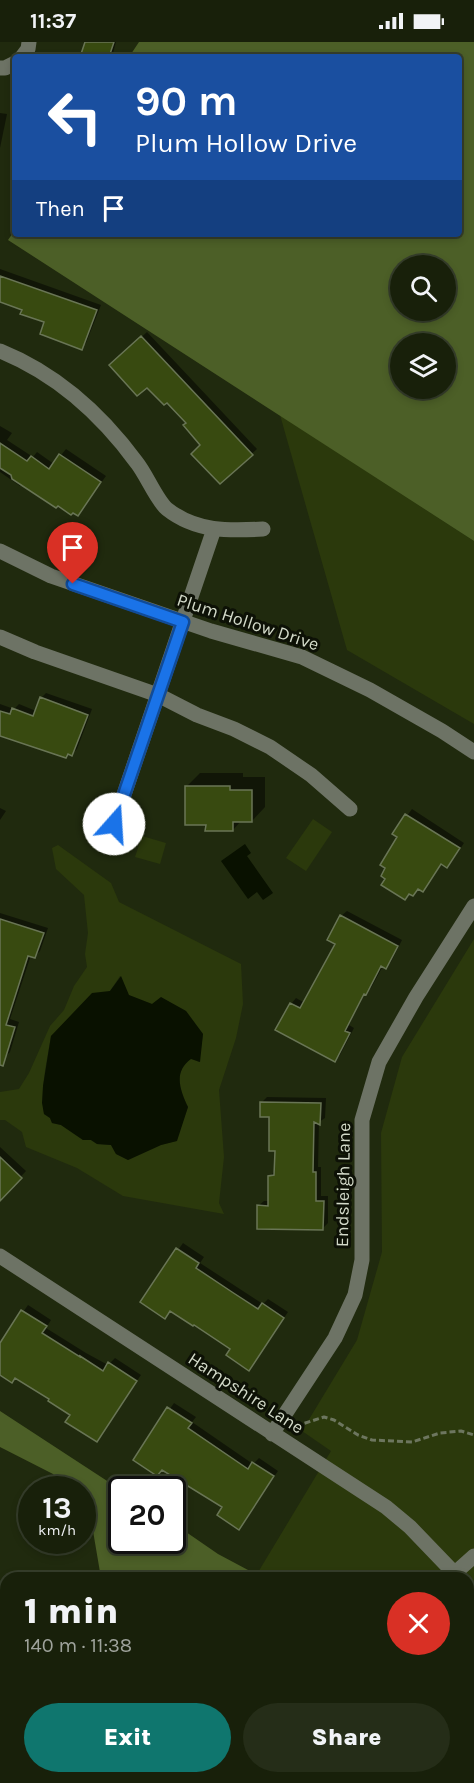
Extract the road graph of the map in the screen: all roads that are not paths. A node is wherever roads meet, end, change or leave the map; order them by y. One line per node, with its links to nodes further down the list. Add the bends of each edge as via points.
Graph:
1 (0, 351): 2 (street, via 49,376 86,404 143,470 165,508 188,522)
2 (214, 529): 3 (street); 5 (street)
3 (263, 529)
4 (0, 551): 5 (street, Plum Hollow Drive, via 51,576)
5 (183, 622): 7 (street); 8 (street, Plum Hollow Drive, via 302,657 370,690)
6 (0, 637): 7 (street)
7 (158, 695): 9 (street, via 270,747); 10 (street)
8 (474, 752)
9 (350, 809)
10 (114, 824)
11 (474, 906): 13 (street, Endsleigh Lane, via 379,1062 362,1120 362,1260 355,1295 335,1338)
12 (0, 1256): 13 (street, Hampshire Lane)
13 (272, 1434): 15 (street, Hampshire Lane, via 386,1507)
14 (474, 1556): 16 (street)
15 (453, 1572)
16 (460, 1572)

